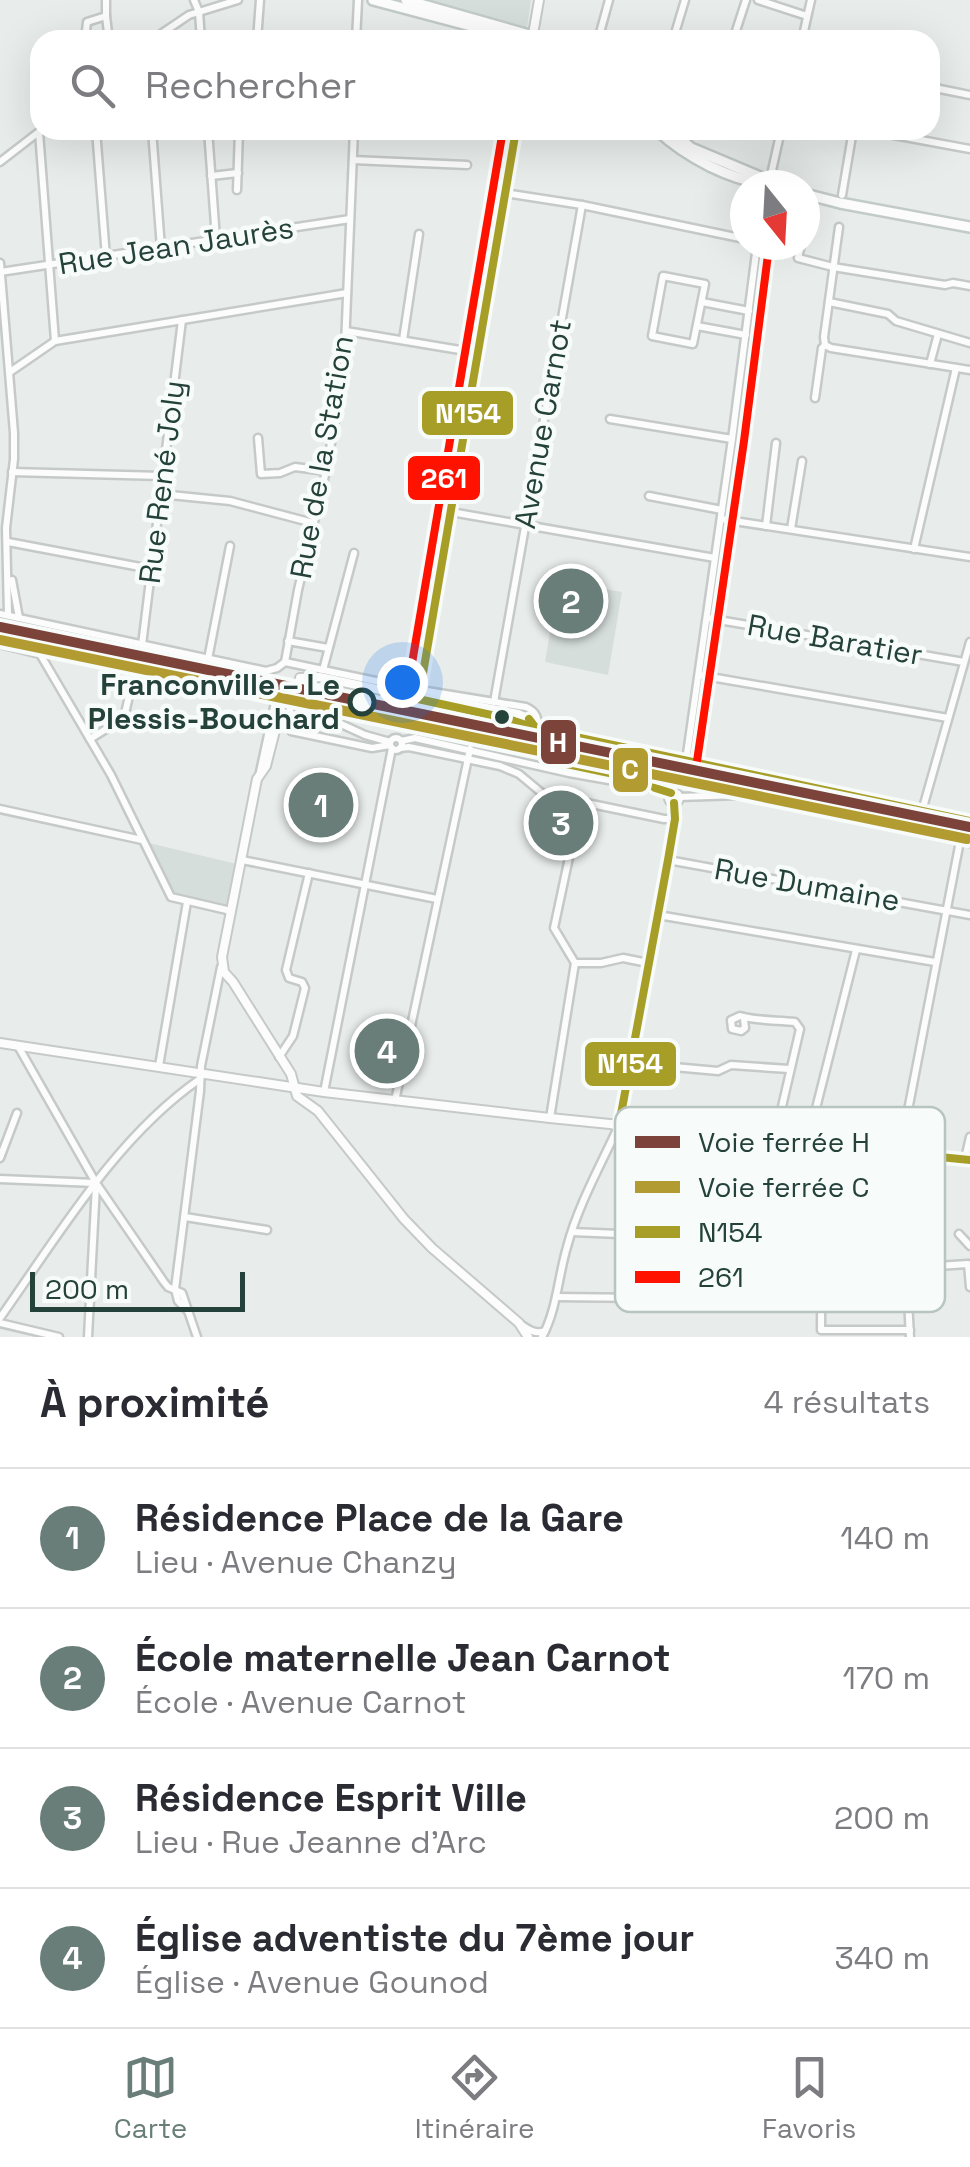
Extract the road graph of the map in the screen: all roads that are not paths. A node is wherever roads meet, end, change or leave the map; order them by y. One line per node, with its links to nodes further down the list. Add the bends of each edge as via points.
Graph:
1 (106, 0): 15 (street)
2 (194, 0): 14 (street)
3 (238, 0): 14 (street)
4 (260, 0): 21 (street)
5 (358, 0): 22 (street)
6 (373, 0): 23 (main road)
7 (406, 0): 24 (main road)
8 (539, 0): 25 (street)
9 (608, 0): 26 (street)
10 (685, 0): 27 (street)
11 (746, 0): 28 (street)
12 (758, 0): 16 (street)
13 (811, 0): 16 (street)
14 (199, 12): 19 (street); 20 (street)
15 (106, 16): 17 (street, via 86,22); 18 (street)
16 (807, 16): 29 (street)
17 (86, 30)
18 (108, 30)
19 (167, 30)
20 (200, 30)
21 (258, 30)
22 (356, 30)
23 (494, 30)
24 (501, 30)
25 (532, 30)
26 (600, 30)
27 (675, 30)
28 (737, 30)
29 (804, 30)
30 (940, 89): 31 (street)
31 (970, 94)
32 (30, 139): 47 (street)
33 (41, 140): 70 (street)
34 (97, 140): 66 (street)
35 (153, 140): 65 (street)
36 (209, 140): 53 (street)
37 (239, 140): 52 (street)
38 (354, 140): 46 (street, Rue de la Station)
39 (514, 140): 55 (street)
40 (668, 140): 51 (main road)
41 (682, 140): 49 (main road)
42 (779, 140): 50 (street)
43 (851, 140): 56 (street)
44 (921, 140): 45 (street)
45 (970, 149)
46 (353, 160): 48 (street); 59 (street, Rue de la Station)
47 (0, 162)
48 (467, 165)
49 (742, 170)
50 (773, 170)
51 (730, 172)
52 (238, 173): 53 (street); 54 (street)
53 (211, 176): 64 (street)
54 (237, 190)
55 (505, 193): 58 (street); 87 (street)
56 (842, 195)
57 (820, 198): 61 (main road)
58 (582, 206): 63 (street); 106 (street, Avenue Carnot)
59 (350, 219): 64 (street, Rue Jean Jaurès); 74 (street, Rue de la Station)
60 (838, 227): 71 (street)
61 (970, 227)
62 (419, 234): 83 (street)
63 (730, 236)
64 (216, 239): 65 (street, Rue Jean Jaurès)
65 (161, 248): 66 (street, Rue Jean Jaurès)
66 (106, 257): 70 (street, Rue Jean Jaurès)
67 (755, 260): 77 (street)
68 (807, 260): 71 (street)
69 (0, 263): 72 (street)
70 (48, 266): 72 (street, Rue Jean Jaurès); 84 (street)
71 (833, 266): 73 (street); 76 (street)
72 (0, 272): 91 (street)
73 (970, 286)
74 (347, 293): 78 (street); 80 (street, Rue de la Station)
75 (702, 302): 77 (street); 79 (street); 79 (street, via 705,284 664,276 652,336 694,344)
76 (830, 302): 81 (street); 86 (street)
77 (749, 311): 82 (street)
78 (182, 320): 84 (street); 100 (street, Rue René Joly)
79 (697, 326): 82 (street)
80 (346, 331): 83 (street); 98 (street, Rue de la Station)
81 (938, 334): 85 (street); 88 (street)
82 (746, 335): 95 (street)
83 (403, 340): 87 (street)
84 (55, 342): 91 (street)
85 (970, 343)
86 (825, 344): 88 (street); 92 (street)
87 (478, 353): 103 (street)
88 (930, 364): 89 (street)
89 (956, 368): 90 (street); 111 (street)
90 (970, 370)
91 (10, 372): 99 (street)
92 (815, 398)
93 (610, 419): 95 (street)
94 (258, 438): 98 (street, via 261,474 295,467)
95 (732, 440): 104 (street)
96 (776, 443): 107 (street)
97 (802, 461): 108 (street)
98 (326, 471): 105 (street, Rue de la Station)
99 (12, 472): 100 (street); 109 (street)
100 (162, 476): 101 (street, Rue René Joly)
101 (160, 494): 105 (street, via 230,501); 116 (street, Rue René Joly)
102 (648, 496): 104 (street)
103 (450, 512): 106 (street); 131 (street)
104 (721, 514): 107 (street); 114 (street)
105 (313, 523): 120 (street, Rue de la Station)
106 (526, 524): 114 (street); 134 (street, Avenue Carnot)
107 (766, 526): 108 (street)
108 (790, 529): 111 (street)
109 (8, 542): 115 (street); 116 (street)
110 (230, 546): 125 (street)
111 (914, 549): 113 (street)
112 (354, 552): 124 (street)
113 (970, 557)
114 (715, 558): 119 (street)
115 (9, 566): 117 (street); 118 (street)
116 (152, 569): 123 (street, Rue René Joly)
117 (4, 615): 118 (street)
118 (19, 618): 123 (street)
119 (707, 618): 127 (street, Rue Baratier); 129 (street)
120 (288, 641): 124 (street); 126 (street, Rue de la Station)
121 (970, 642): 127 (street)
122 (0, 644): 140 (street, via 40,654)
123 (142, 644): 125 (street)
124 (328, 648): 128 (street)
125 (208, 660): 126 (street, via 266,672)
126 (285, 662): 128 (street)
127 (964, 662): 137 (street)
128 (323, 670): 132 (street, via 390,684)
129 (699, 675): 137 (street); 144 (street)
130 (300, 678): 132 (street)
131 (422, 692): 132 (street); 134 (street); 138 (street); 139 (street)
132 (398, 694)
133 (129, 696): 140 (street, via 124,718)
134 (494, 702): 139 (street, via 536,712)
135 (281, 707): 146 (street)
136 (291, 716): 141 (street, via 342,724); 141 (street, via 287,725 293,732 372,748); 146 (street, via 287,700 276,698)
137 (948, 718): 151 (street)
138 (532, 720)
139 (538, 729): 144 (street)
140 (90, 739): 154 (street)
141 (395, 745): 142 (street, via 415,738); 143 (street); 160 (street)
142 (470, 748): 143 (street); 148 (street)
143 (467, 759): 150 (street, via 518,774 542,794); 161 (street)
144 (686, 760): 147 (street)
145 (562, 763): 148 (street)
146 (260, 775): 157 (street)
147 (772, 779)
148 (655, 788): 149 (street)
149 (675, 798): 153 (street); 155 (street, via 740,795)
150 (580, 802): 153 (street); 171 (street, via 554,928)
151 (924, 804)
152 (0, 809): 154 (street)
153 (674, 819): 158 (street)
154 (142, 840): 162 (street, via 171,898)
155 (960, 841): 156 (street); 163 (street)
156 (970, 843)
157 (242, 860): 159 (street); 164 (street)
158 (668, 860): 163 (street, Rue Dumaine); 165 (street)
159 (308, 872): 160 (street); 175 (street, via 286,970 305,988 293,1036)
160 (366, 884): 161 (street); 182 (street)
161 (437, 899): 183 (street)
162 (187, 902): 164 (street); 177 (street)
163 (946, 910): 166 (street, Rue Dumaine); 169 (street)
164 (231, 911): 168 (street)
165 (658, 914): 167 (street); 170 (street)
166 (970, 915)
167 (856, 950): 169 (street); 186 (street)
168 (222, 961): 175 (street); 179 (street)
169 (936, 962): 187 (street)
170 (648, 963): 171 (street, via 616,958); 176 (street)
171 (575, 964): 189 (street)
172 (744, 1019): 178 (street, via 795,1022 800,1029)
173 (0, 1042): 174 (street)
174 (18, 1046): 177 (street); 197 (street)
175 (280, 1057): 180 (street, via 280,1078); 181 (street)
176 (630, 1063): 178 (street); 184 (street)
177 (159, 1066): 179 (street)
178 (790, 1069): 185 (street)
179 (200, 1076): 180 (street); 197 (street, via 142,1128); 198 (street)
180 (266, 1084): 181 (street)
181 (297, 1089): 182 (street); 190 (street, via 299,1099)
182 (324, 1092): 183 (street); 190 (street)
183 (395, 1100): 189 (street)
184 (621, 1107)
185 (782, 1107)
186 (816, 1107)
187 (909, 1107)
188 (17, 1113): 194 (street)
189 (550, 1118): 191 (street)
190 (324, 1119): 210 (street, via 404,1219)
191 (615, 1125)
192 (615, 1132): 200 (street)
193 (970, 1137): 195 (street)
194 (0, 1158)
195 (968, 1160)
196 (0, 1179): 197 (street)
197 (96, 1183): 206 (street); 209 (street); 215 (street)
198 (185, 1217): 199 (street); 206 (street)
199 (268, 1230)
200 (572, 1232): 201 (street); 207 (street)
201 (615, 1234)
202 (959, 1234): 203 (street)
203 (970, 1246)
204 (969, 1262): 205 (street)
205 (970, 1287)
206 (175, 1289): 216 (street)
207 (556, 1296): 208 (street); 211 (street)
208 (615, 1297)
209 (0, 1321): 214 (street)
210 (520, 1323): 211 (street); 217 (street)
211 (544, 1333)
212 (910, 1333): 213 (street)
213 (821, 1334)
214 (60, 1337)
215 (88, 1337)
216 (197, 1337)
217 (528, 1337)

